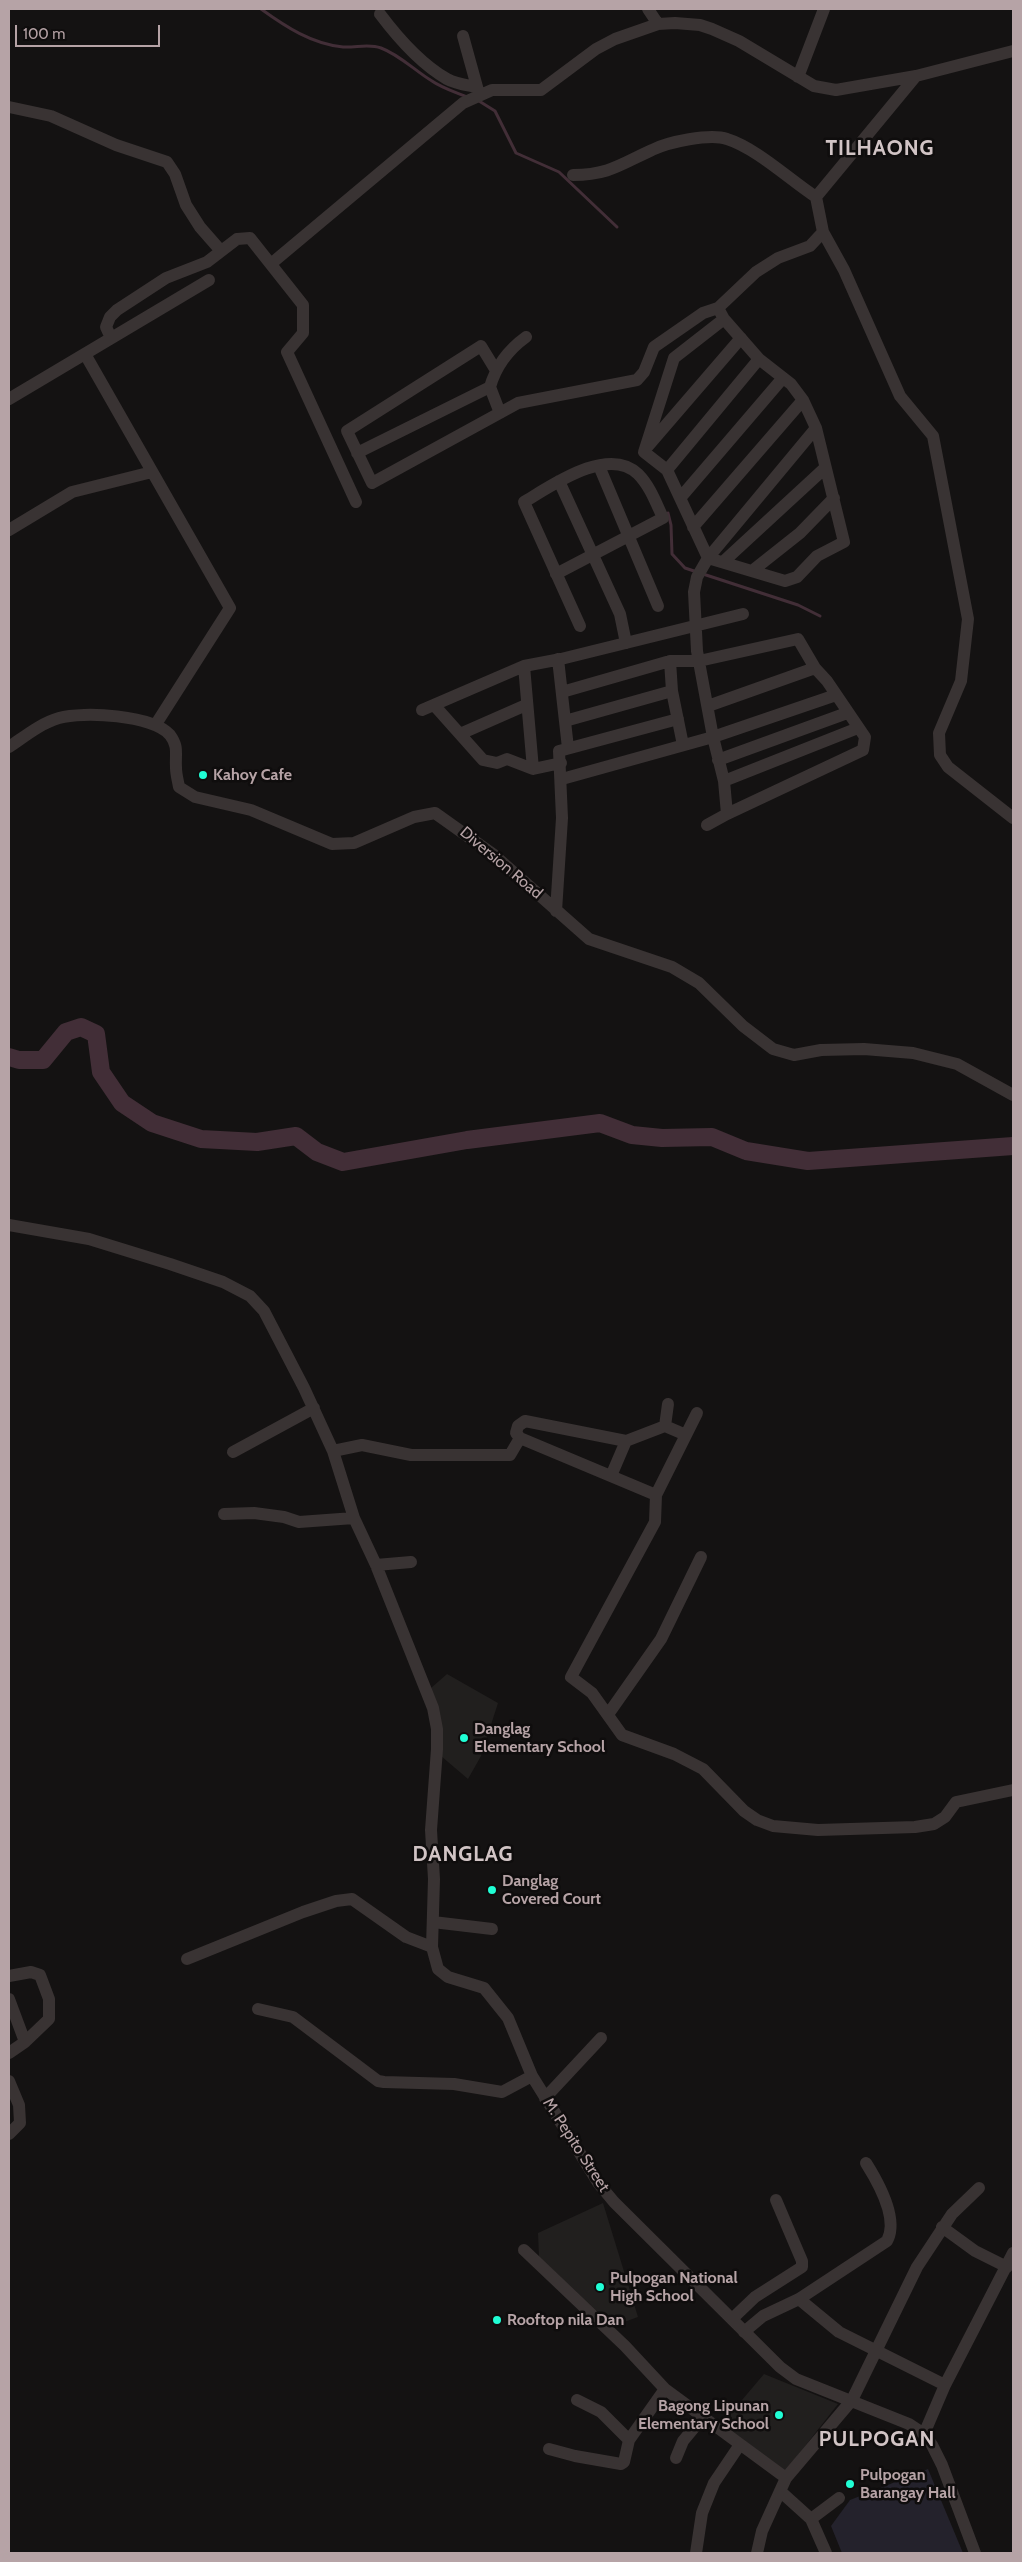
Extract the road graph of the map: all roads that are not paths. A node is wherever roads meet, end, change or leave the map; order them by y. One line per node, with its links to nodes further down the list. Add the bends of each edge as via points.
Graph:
1 (648, 9): 4 (street)
2 (824, 9): 8 (street)
3 (380, 14): 9 (street, via 434,70 448,80)
4 (658, 24): 8 (street, via 686,23 712,29 739,41); 9 (street, via 596,49 541,90)
5 (463, 36): 9 (street)
6 (1013, 51): 7 (street)
7 (916, 76): 8 (street, via 836,90 814,86); 12 (street)
8 (798, 77)
9 (478, 90): 15 (street)
10 (9, 107): 14 (street, via 51,116 116,145 167,162 195,220)
11 (574, 175): 12 (street, via 596,175 664,144 724,138 743,145)
12 (816, 197): 13 (street)
13 (823, 232): 17 (street, via 810,246 778,258 756,272); 83 (street, via 844,270 900,396 933,436 968,619 961,680 939,733 940,755 948,767)
14 (221, 251): 15 (street, via 237,239 250,238); 20 (street, via 207,262 166,278 117,310 106,327)
15 (272, 264): 34 (street, via 303,305 304,333 287,352)
16 (209, 280): 20 (street)
17 (718, 308): 18 (street); 29 (street, via 703,313 654,347 644,372 637,380 518,403)
18 (724, 319): 21 (street); 31 (street, via 674,358)
19 (526, 337): 24 (street, via 515,345)
20 (111, 338): 22 (street)
21 (741, 338): 23 (street); 31 (street)
22 (85, 354): 27 (street); 37 (street)
23 (759, 358): 25 (street); 36 (street)
24 (496, 369): 26 (street); 32 (street, via 481,346 347,430)
25 (782, 379): 28 (street, via 791,384); 39 (street)
26 (490, 387): 29 (street); 32 (street)
27 (9, 399)
28 (803, 400): 30 (street); 42 (street)
29 (500, 413): 32 (street, via 372,483)
30 (816, 428): 35 (street); 47 (street)
31 (644, 452): 36 (street)
32 (359, 455): 34 (street)
33 (599, 466): 38 (street); 44 (street); 44 (street, via 620,465 637,473 663,518)
34 (341, 467): 41 (street)
35 (825, 468): 40 (street); 46 (street)
36 (667, 470): 39 (street)
37 (152, 472): 43 (street, via 72,492); 70 (street, via 230,608)
38 (559, 481): 45 (street); 49 (street, via 524,502)
39 (681, 497): 42 (street)
40 (834, 498): 48 (street, via 800,534); 48 (street, via 844,542 817,556 797,577 785,581)
41 (356, 502)
42 (693, 527): 47 (street)
43 (9, 530)
44 (629, 537): 45 (street); 50 (street)
45 (593, 555): 49 (street); 54 (street, via 620,614)
46 (723, 562): 47 (street); 48 (street)
47 (702, 567): 53 (street, via 694,592)
48 (752, 571)
49 (556, 574): 52 (street)
50 (658, 606)
51 (743, 614): 53 (street)
52 (580, 626)
53 (696, 626): 54 (street); 57 (street)
54 (626, 643): 55 (street)
55 (558, 659): 58 (street); 61 (street)
56 (670, 661): 57 (street); 60 (street); 61 (street)
57 (699, 661): 59 (street, via 798,638); 65 (street)
58 (524, 666): 63 (street); 64 (street)
59 (815, 668): 62 (street); 65 (street)
60 (672, 691): 68 (street); 69 (street)
61 (562, 692): 69 (street)
62 (836, 695): 67 (street); 73 (street)
63 (434, 704): 66 (street); 72 (street)
64 (526, 705): 72 (street); 79 (street)
65 (708, 706): 73 (street)
66 (422, 710)
67 (846, 713): 71 (street); 77 (street)
68 (678, 718): 74 (street); 76 (street)
69 (565, 721): 76 (street)
70 (156, 724): 75 (street, via 109,716 72,715 43,725); 85 (street, Diversion Road, via 170,735 178,750 175,766 179,787 194,797 251,810 332,844 354,842 435,813 494,855)
71 (858, 728): 81 (street); 82 (street, via 865,737 863,750)
72 (460, 734): 79 (street, via 483,760 497,763 508,759)
73 (713, 737): 74 (street); 77 (street)
74 (683, 745): 80 (street)
75 (9, 747)
76 (568, 748): 78 (street, via 559,751)
77 (718, 760): 81 (street)
78 (560, 763): 79 (street); 80 (street)
79 (533, 769)
80 (562, 779): 85 (street)
81 (724, 782): 82 (street)
82 (727, 814): 84 (street)
83 (1013, 818)
84 (707, 826)
85 (556, 911): 86 (street, Diversion Road, via 589,938 672,967 699,983 743,1026 773,1049 794,1055 822,1050 864,1049 913,1054 957,1064)
86 (1013, 1094)
87 (9, 1225): 89 (street, M. Pepito Street, via 103,1243 223,1282 250,1296 264,1311)
88 (668, 1404): 91 (street)
89 (314, 1408): 95 (street, M. Pepito Street); 96 (street)
90 (697, 1412): 92 (street)
91 (665, 1426): 92 (street); 94 (street)
92 (686, 1435): 98 (street)
93 (520, 1438): 94 (street, via 516,1432 525,1421); 95 (street, via 510,1455 411,1455 362,1445); 97 (street)
94 (626, 1441): 97 (street)
95 (334, 1451): 100 (street, M. Pepito Street)
96 (233, 1452)
97 (611, 1476): 98 (street)
98 (656, 1495): 104 (street, via 655,1522 571,1677 592,1693)
99 (224, 1514): 100 (street, via 254,1513 299,1522)
100 (354, 1518): 103 (street, M. Pepito Street)
101 (701, 1557): 104 (street, via 660,1639)
102 (411, 1562): 103 (street)
103 (376, 1565): 107 (street, M. Pepito Street, via 433,1708 437,1729 432,1830)
104 (609, 1714): 105 (street, via 622,1735 674,1754 702,1769 744,1811 773,1826 854,1831 925,1826 945,1818 956,1802)
105 (1013, 1790)
106 (492, 1929): 107 (street)
107 (433, 1935): 108 (street, via 406,1937 352,1899 303,1912); 116 (street, M. Pepito Street, via 438,1969 448,1977 484,1988 508,2018)
108 (187, 1959)
109 (9, 1976): 114 (street, via 31,1972 40,1975 49,1999 49,2019)
110 (9, 1999): 112 (street)
111 (258, 2009): 116 (street, via 293,2017 384,2082 454,2084 502,2092)
112 (12, 2016): 114 (street)
113 (601, 2038): 118 (street)
114 (25, 2042): 115 (street)
115 (9, 2053)
116 (532, 2076): 118 (street, M. Pepito Street)
117 (9, 2081): 119 (street)
118 (545, 2098): 129 (street, M. Pepito Street, via 599,2184 614,2202)
119 (14, 2106): 120 (street, via 20,2123)
120 (9, 2134)
121 (866, 2164): 128 (street, via 879,2183 889,2212 889,2238)
122 (979, 2188): 124 (street)
123 (776, 2200): 129 (street, via 802,2267 755,2297)
124 (942, 2226): 127 (street, via 975,2251); 131 (street, via 898,2301)
125 (524, 2250): 133 (street, via 626,2346)
126 (1013, 2253): 127 (street)
127 (1008, 2267): 132 (street)
128 (799, 2299): 130 (street, via 763,2316); 131 (street, via 839,2332)
129 (732, 2319): 130 (street, M. Pepito Street)
130 (744, 2332): 135 (street, M. Pepito Street, via 796,2379)
131 (876, 2352): 132 (street); 135 (street)
132 (945, 2385): 137 (street)
133 (666, 2389): 136 (street); 138 (street)
134 (576, 2400): 138 (street, via 601,2412)
135 (852, 2400): 137 (street, M. Pepito Street, via 909,2424); 142 (street)
136 (703, 2417): 139 (street); 141 (street, via 683,2440)
137 (924, 2434): 149 (street, M. Pepito Street, via 942,2465)
138 (629, 2440): 140 (street, via 624,2462 618,2465)
139 (739, 2446): 142 (street); 146 (street, via 714,2483 705,2505)
140 (550, 2449)
141 (676, 2458)
142 (786, 2478): 143 (street)
143 (780, 2491): 145 (street); 147 (street, via 762,2531)
144 (838, 2498): 145 (street)
145 (811, 2519): 148 (street)
146 (696, 2553)
147 (757, 2553)
148 (826, 2553)
149 (975, 2553)

